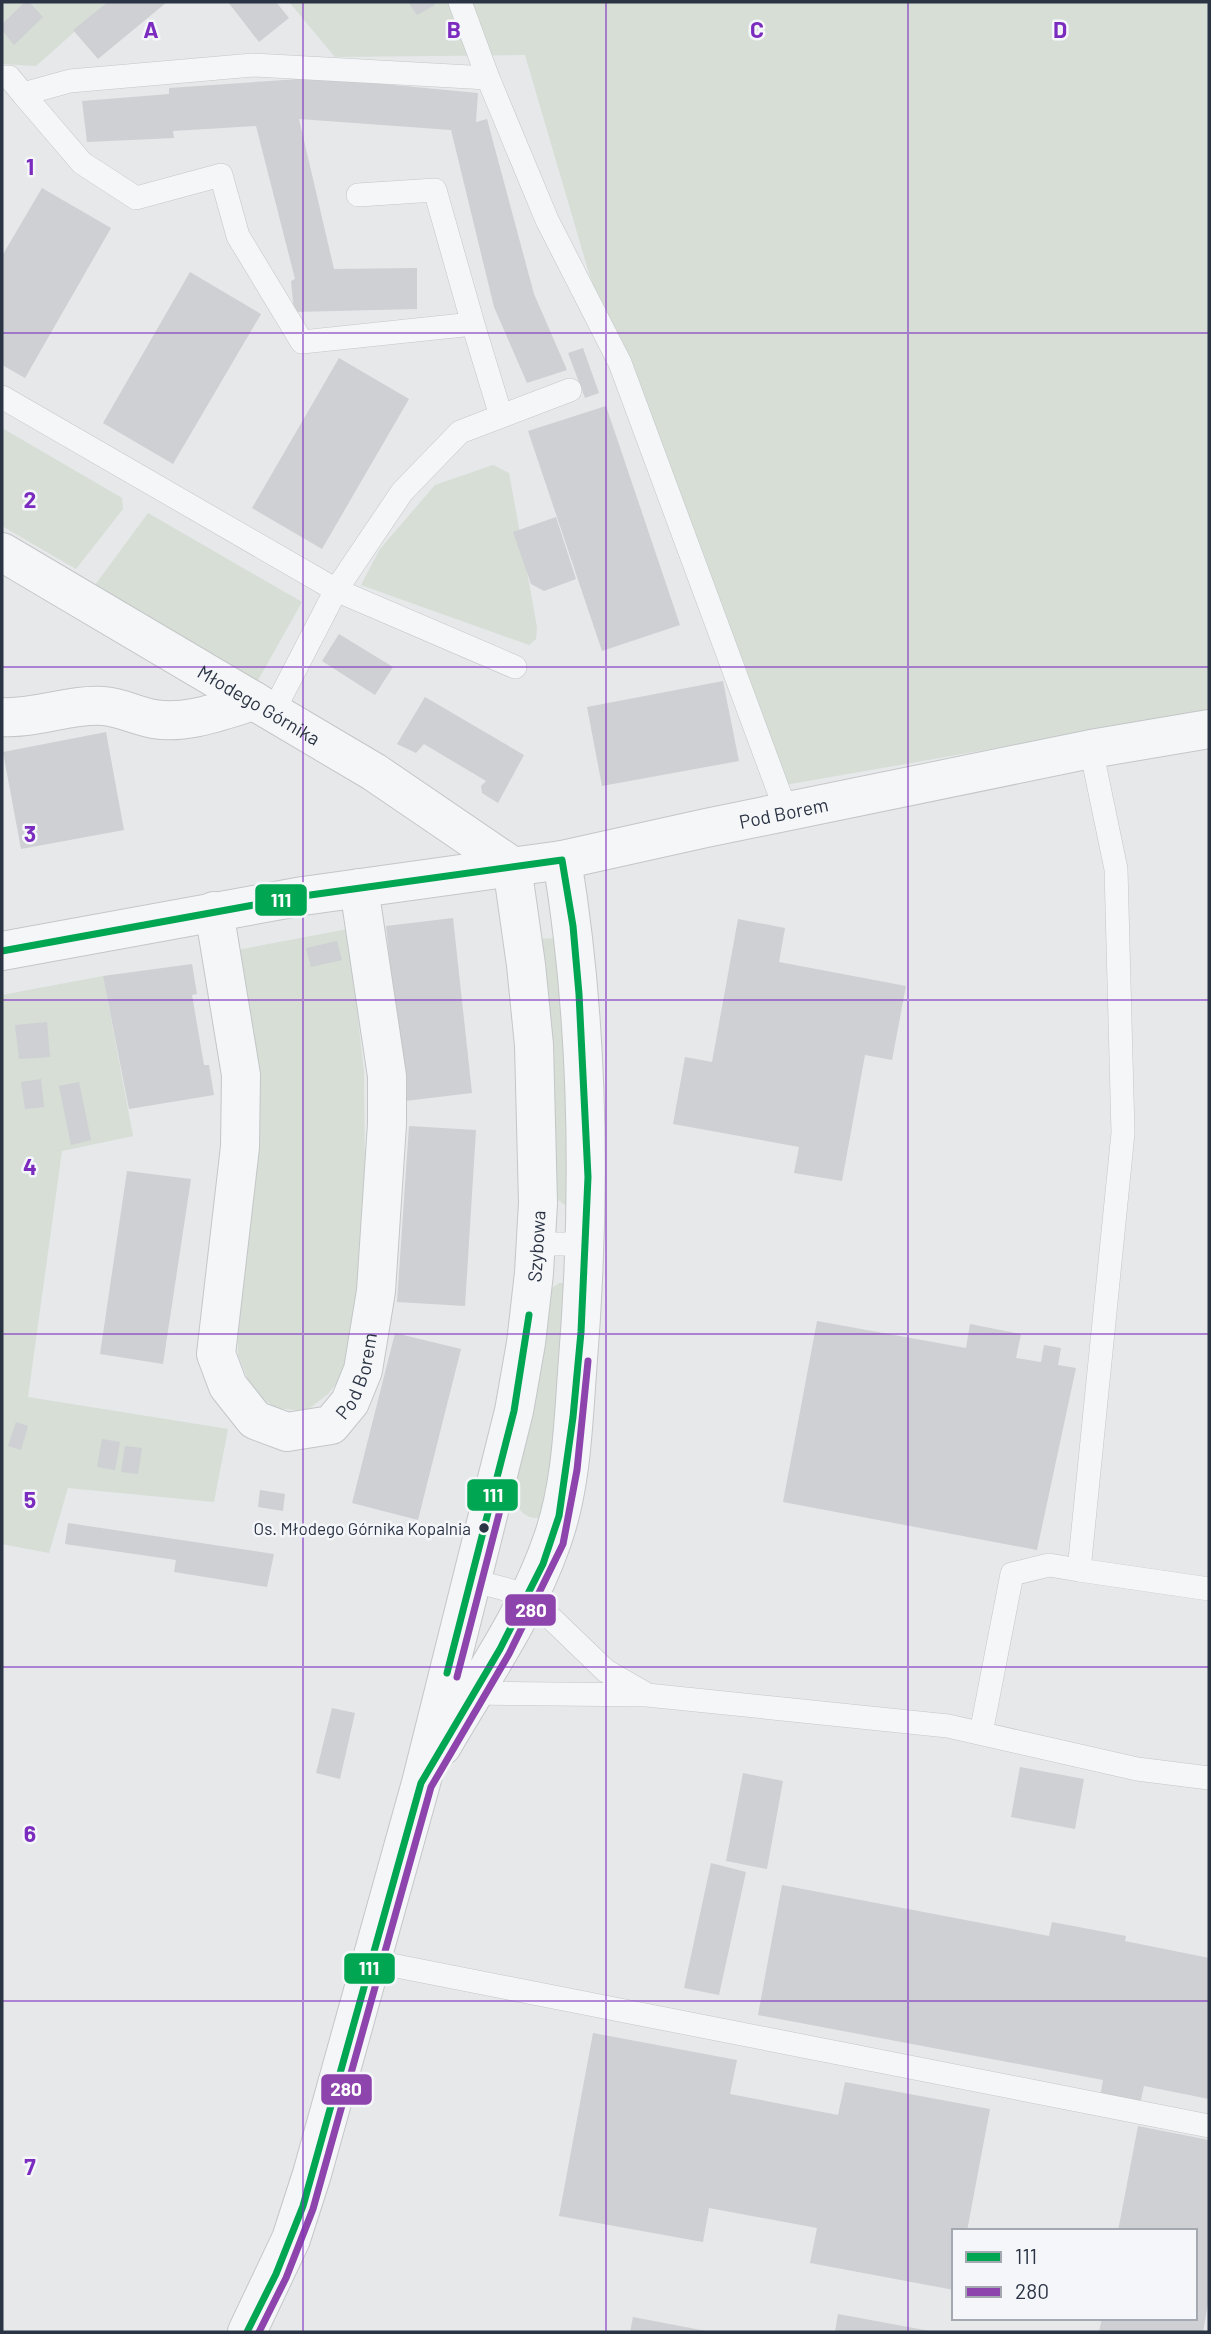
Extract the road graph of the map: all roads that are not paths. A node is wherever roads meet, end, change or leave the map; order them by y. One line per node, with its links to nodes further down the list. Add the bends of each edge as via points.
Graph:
1 (460, 2): 3 (lane)
2 (2, 77): 4 (lane, via 9,77)
3 (488, 78): 4 (lane, via 253,65 70,81); 17 (lane, via 547,220 620,363)
4 (23, 94): 6 (lane, via 82,163 136,198 221,175 238,236 302,342)
5 (358, 195): 6 (lane, via 435,190)
6 (473, 324): 9 (lane)
7 (570, 390): 9 (lane)
8 (2, 397): 11 (lane)
9 (501, 416): 11 (lane, via 460,432 402,492)
10 (2, 552): 13 (street, Młodego Górnika)
11 (336, 590): 12 (lane); 13 (lane)
12 (515, 667)
13 (264, 707): 14 (street, via 157,720 104,706); 19 (street, Młodego Górnika, via 374,772)
14 (2, 717)
15 (1209, 729): 16 (street, Pod Borem)
16 (1091, 749): 17 (street, Pod Borem); 25 (lane, via 1116,869 1123,1133)
17 (786, 811): 18 (street, Pod Borem)
18 (562, 860): 19 (street, Pod Borem); 24 (street, Szybowa, via 579,994 587,1177)
19 (512, 866): 20 (street, Pod Borem); 23 (street, Szybowa, via 534,1045)
20 (359, 888): 21 (street, Pod Borem); 21 (street, Pod Borem, via 387,1076 376,1290 362,1370 350,1402 331,1425 320,1427 287,1432 255,1420 228,1386 216,1354 240,1147 241,1075)
21 (214, 911): 22 (street, Pod Borem)
22 (2, 951)
23 (536, 1244): 24 (lane); 26 (street, Szybowa, via 514,1411)
24 (584, 1244): 28 (street, Szybowa, via 581,1332 565,1486 553,1540)
25 (1079, 1570): 27 (lane); 31 (lane, via 1049,1565 1012,1574)
26 (471, 1580): 28 (lane); 29 (street, Szybowa)
27 (1209, 1589)
28 (527, 1595): 29 (street, Szybowa, via 500,1649); 30 (lane, via 606,1671)
29 (458, 1692): 30 (lane); 33 (street, Szybowa, via 421,1783)
30 (647, 1695): 31 (lane)
31 (981, 1733): 32 (lane, via 1124,1766)
32 (1209, 1778)
33 (371, 1961): 34 (lane); 35 (street, Szybowa, via 303,2206)
34 (1209, 2126)
35 (247, 2332)

